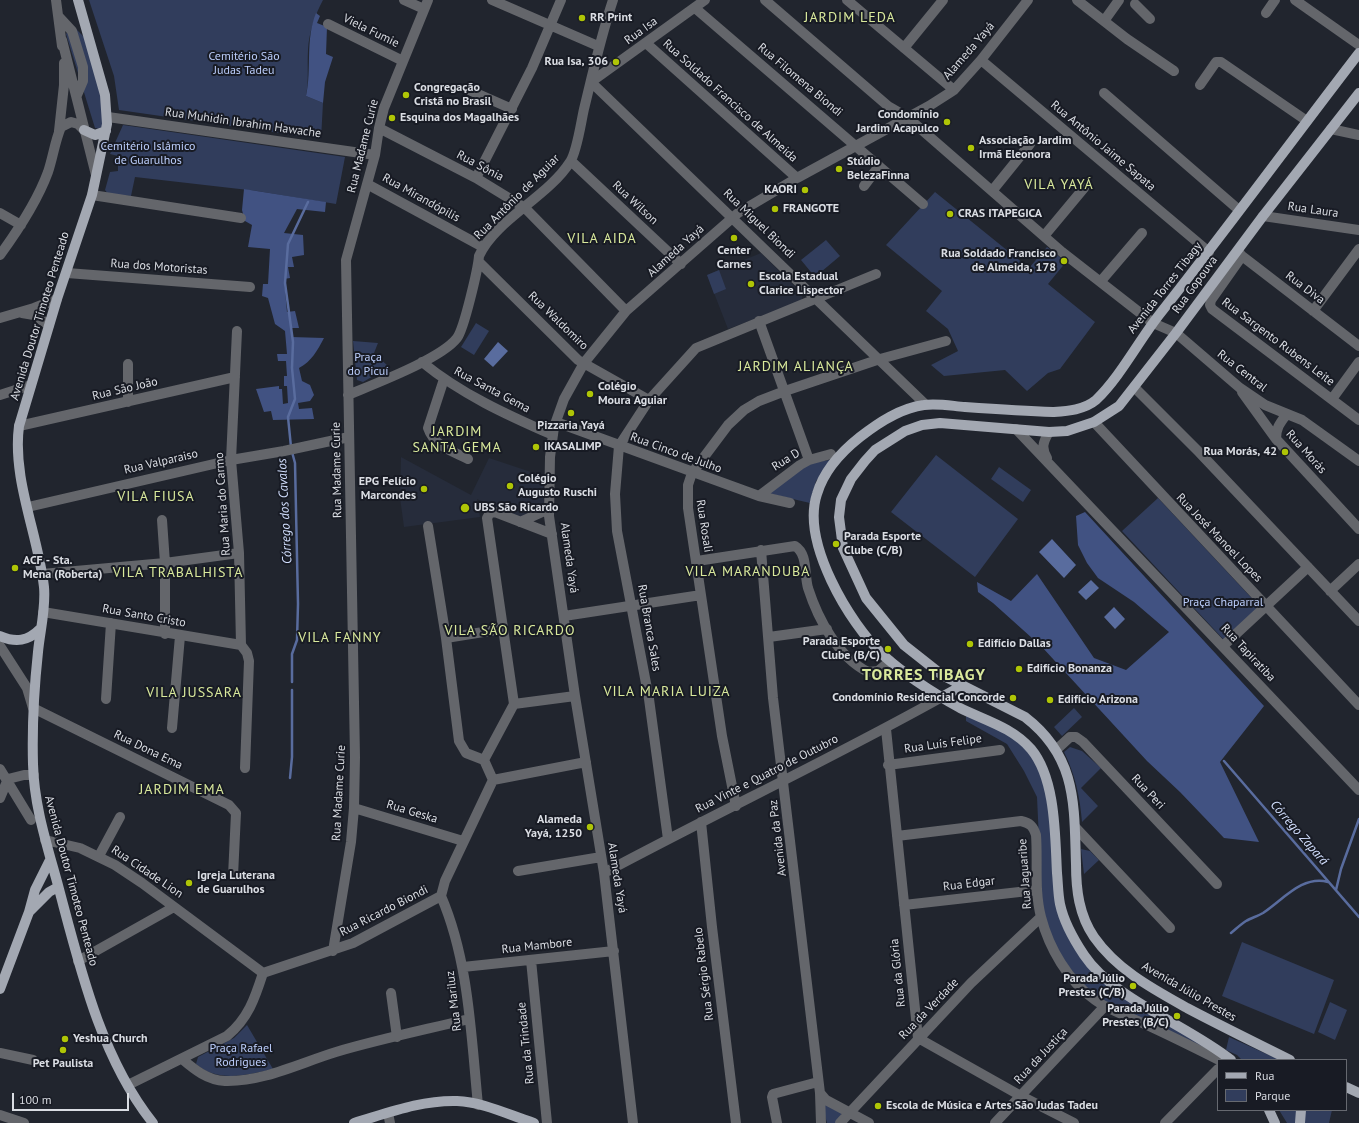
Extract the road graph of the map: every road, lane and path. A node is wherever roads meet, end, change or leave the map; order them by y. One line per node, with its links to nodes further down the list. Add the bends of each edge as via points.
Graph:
1 (56, 0): 20 (street)
2 (78, 0): 42 (main road, Avenida Doutor Timoteo Penteado, via 105,95)
3 (404, 0): 17 (street)
4 (492, 0): 24 (street)
5 (560, 0): 24 (street)
6 (613, 0): 28 (street, Rua Antônio de Aguiar)
7 (705, 0): 18 (street, Rua Isa)
8 (765, 0): 43 (street, via 888,106)
9 (943, 0): 29 (street)
10 (1028, 0): 32 (street, Alameda Yayá)
11 (1077, 0): 22 (street)
12 (1119, 0): 22 (street)
13 (1275, 0): 19 (street)
14 (1295, 0): 27 (street)
15 (1134, 1): 21 (street)
16 (854, 2): 29 (street)
17 (426, 4): 31 (street, Rua Madame Curie)
18 (694, 8): 26 (street, Rua Isa); 52 (street, Rua Filomena Biondi)
19 (1266, 12)
20 (59, 17): 25 (street); 40 (street, via 72,31 83,67 83,81)
21 (1150, 19)
22 (1104, 21): 33 (street, via 1127,40)
23 (328, 24): 31 (street, Viela Fumie)
24 (550, 26): 28 (street); 41 (street)
25 (62, 40): 40 (street); 49 (street, via 64,85)
26 (646, 43): 34 (street, Rua Isa); 58 (street, Rua Soldado Francisco de Almeida)
27 (1359, 45)
28 (598, 46): 34 (street, Rua Antônio de Aguiar)
29 (904, 48): 37 (street)
30 (1359, 53): 44 (main road, Avenida Torres Tibagy)
31 (403, 60): 45 (street, Rua Madame Curie)
32 (981, 60): 37 (street, Alameda Yayá); 77 (street, Rua Antônio Jaime Sapata)
33 (1174, 71)
34 (591, 82): 54 (street, Rua Antônio de Aguiar); 69 (street, Rua Miguel Biondi)
35 (1200, 85): 44 (street, via 1216,62 1221,62)
36 (469, 90): 41 (street)
37 (954, 90): 43 (street, Alameda Yayá)
38 (1104, 93): 66 (street)
39 (1359, 93): 46 (main road, Rua Gopouva)
40 (77, 95): 47 (street)
41 (512, 109): 57 (street)
42 (108, 117): 48 (main road, Avenida Doutor Timoteo Penteado); 53 (street, Rua Muhidin Ibrahim Hawache)
43 (907, 117): 52 (street, Alameda Yayá); 62 (street)
44 (1307, 121): 66 (main road, Avenida Torres Tibagy)
45 (379, 128): 53 (street, Rua Madame Curie); 57 (street, Rua Sônia)
46 (1331, 128): 50 (street); 68 (main road, Rua Gopouva)
47 (84, 130): 48 (main road, via 95,136); 49 (street, via 71,122 63,125); 56 (street)
48 (106, 131): 56 (main road, Avenida Doutor Timoteo Penteado)
49 (59, 132): 71 (street, via 48,172 37,198)
50 (1359, 135)
51 (1030, 144): 62 (street)
52 (856, 145): 55 (street, Rua Filomena Biondi); 58 (street, Alameda Yayá)
53 (375, 155): 59 (street, Rua Madame Curie)
54 (571, 161): 65 (street, Rua Antônio de Aguiar); 81 (street, Rua Wilson)
55 (879, 166): 60 (street); 64 (street, Rua Filomena Biondi)
56 (96, 175): 63 (main road, Avenida Doutor Timoteo Penteado)
57 (476, 178): 65 (street, Rua Sônia)
58 (797, 178): 69 (street, Alameda Yayá)
59 (368, 184): 75 (street, Rua Mirandópilis); 111 (street, Rua Madame Curie, via 346,260)
60 (864, 186)
61 (1084, 188): 74 (street)
62 (992, 191): 74 (street)
63 (92, 195): 70 (street); 82 (main road, Avenida Doutor Timoteo Penteado)
64 (923, 204)
65 (526, 208): 75 (street, Rua Antônio de Aguiar); 88 (street, Rua Sônia)
66 (1239, 210): 77 (main road, Avenida Torres Tibagy)
67 (0, 213): 71 (street)
68 (1263, 216): 72 (street, Rua Laura); 78 (main road, Rua Gopouva)
69 (733, 217): 81 (street, Alameda Yayá); 87 (street, Rua Miguel Biondi)
70 (241, 218)
71 (21, 225): 79 (street)
72 (1359, 230)
73 (1142, 233): 84 (street)
74 (1044, 236): 84 (street)
75 (483, 247): 80 (street, Rua Antônio de Aguiar)
76 (1359, 249): 89 (street)
77 (1210, 252): 93 (main road, Avenida Torres Tibagy)
78 (1240, 253): 89 (street, Rua Diva); 96 (main road, Rua Gopouva); 112 (street, Rua Sargento Rubens Leite, via 1211,300 1212,309)
79 (0, 255)
80 (479, 262): 100 (street, Rua Antônio de Aguiar, via 460,333 447,347); 102 (street, Rua Waldomiro)
81 (681, 264): 88 (street, Alameda Yayá)
82 (67, 273): 85 (street, Rua dos Motoristas); 86 (main road, Avenida Doutor Timoteo Penteado)
83 (876, 274): 87 (street)
84 (1102, 281): 93 (street)
85 (250, 287)
86 (56, 299): 90 (street); 94 (main road, Avenida Doutor Timoteo Penteado)
87 (818, 299): 92 (street); 99 (street, Rua Miguel Biondi)
88 (626, 311): 102 (street, Alameda Yayá)
89 (1313, 311): 98 (street, Rua Diva)
90 (20, 313): 91 (street); 94 (street, via 34,315)
91 (0, 318)
92 (759, 322): 109 (street); 113 (street, via 696,348)
93 (1153, 323): 96 (street, Rua Central); 115 (main road, Avenida Torres Tibagy, via 1114,378 1094,401 1086,406 1053,412)
94 (49, 325): 106 (main road, Avenida Doutor Timoteo Penteado)
95 (237, 331): 104 (street, Rua Maria do Carmo)
96 (1176, 333): 107 (main road, Rua Gopouva); 108 (street, Rua Central)
97 (946, 341): 99 (street, Rua Rosali)
98 (1359, 346)
99 (880, 359): 109 (street, Rua Rosali); 115 (street, Rua Miguel Biondi)
100 (422, 362): 105 (street, Rua Santa Gema); 111 (street, Rua Antônio de Aguiar)
101 (1359, 362): 112 (street)
102 (584, 363): 113 (street, Rua Waldomiro); 118 (street, Alameda Yayá, via 564,399)
103 (128, 364): 114 (street)
104 (235, 377): 114 (street, Rua São João); 129 (street, Rua Maria do Carmo)
105 (444, 379): 123 (street, Rua Santa Gema, via 501,412); 128 (street, via 428,428 433,439 439,444)
106 (31, 385): 110 (street); 120 (main road, Avenida Doutor Timoteo Penteado)
107 (1135, 388): 119 (main road, Rua Gopouva, via 1119,406); 148 (street)
108 (1240, 388): 116 (street, Rua Central, via 1265,405); 125 (street, Rua Morás)
109 (785, 391): 130 (street); 133 (street, Rua Rosali, via 744,410 728,425)
110 (0, 395)
111 (348, 395): 124 (street, Rua Madame Curie)
112 (1332, 399): 117 (street, Rua Sargento Rubens Leite)
113 (648, 400): 126 (street)
114 (128, 402): 120 (street, Rua São João)
115 (925, 404): 169 (main road, via 904,410 889,418 841,453 825,475 814,510 817,540 826,570 847,609)
116 (1286, 414): 125 (street, via 1276,431); 131 (street, Rua Central, via 1302,420)
117 (1359, 420)
118 (556, 422): 123 (street, Alameda Yayá); 126 (street, Rua Cinco de Julho)
119 (1094, 422): 122 (main road, Rua Gopouva, via 1074,429); 153 (street, Rua José Manoel Lopes)
120 (19, 426): 136 (main road, Avenida Doutor Timoteo Penteado, via 17,453)
121 (1016, 429): 122 (main road, Rua Gopouva); 132 (street, Rua Tapiratiba); 170 (main road, Avenida Júlio Prestes, via 940,423 922,425 905,431 875,450 865,460 851,479 841,500 839,517 843,548 866,598 904,645)
122 (1049, 432): 132 (street, Rua Tapiratiba, via 1044,441 1043,451)
123 (553, 435): 137 (street, Alameda Yayá)
124 (349, 437): 129 (street, Rua Valparaiso); 194 (street, Rua Madame Curie)
125 (1276, 439): 141 (street, Rua Morás)
126 (619, 446): 133 (street, Rua Cinco de Julho); 152 (street, Rua Branca Sales, via 615,494 617,531)
127 (831, 454): 130 (street, Rua D)
128 (468, 459)
129 (231, 460): 136 (street, Rua Valparaiso); 144 (street, Rua Maria do Carmo)
130 (809, 460): 134 (street, Rua D, via 790,471)
131 (1359, 461)
132 (1051, 465): 168 (street, Rua Tapiratiba)
133 (692, 473): 134 (street, Rua Cinco de Julho); 145 (street, Rua Rosali, via 686,496)
134 (759, 496): 135 (street, Rua Cinco de Julho)
135 (790, 503)
136 (28, 507): 149 (main road, Avenida Doutor Timoteo Penteado)
137 (549, 509): 139 (street); 142 (street, Alameda Yayá)
138 (162, 520): 146 (street)
139 (520, 522): 142 (street); 159 (street, via 495,512 490,513 487,518)
140 (428, 526): 165 (street)
141 (1359, 529)
142 (552, 534): 155 (street, Alameda Yayá)
143 (761, 550): 145 (street); 160 (street, via 788,546 800,549 808,587); 164 (street, Avenida da Paz)
144 (239, 553): 146 (street); 166 (street, Rua Maria do Carmo)
145 (697, 561): 151 (street, Rua Rosali)
146 (165, 563): 149 (street); 161 (street)
147 (1359, 564): 150 (street)
148 (1308, 567): 150 (street); 153 (street)
149 (42, 574): 154 (main road, Avenida Doutor Timoteo Penteado)
150 (1330, 591): 156 (street)
151 (701, 595): 152 (street); 193 (street, Rua Rosali)
152 (632, 604): 155 (street); 200 (street, Rua Branca Sales, via 649,699)
153 (1266, 606): 168 (street); 176 (street, Rua José Manoel Lopes)
154 (42, 612): 157 (street, Rua Santo Cristo); 158 (main road, Avenida Doutor Timoteo Penteado)
155 (564, 616): 172 (street, Alameda Yayá)
156 (1359, 621)
157 (111, 623): 161 (street, Rua Santo Cristo); 174 (street)
158 (40, 629): 162 (main road, via 21,640 7,640); 177 (main road, Avenida Doutor Timoteo Penteado)
159 (502, 629): 165 (street); 175 (street)
160 (827, 629): 164 (street); 169 (street, via 846,655 863,669 872,673)
161 (165, 634): 163 (street, Rua Santo Cristo)
162 (0, 636)
163 (180, 636): 166 (street, Rua Santo Cristo); 178 (street)
164 (769, 637): 190 (street, Avenida da Paz, via 773,698)
165 (446, 638): 182 (street, via 460,742 470,756)
166 (241, 645): 185 (street, Rua Maria do Carmo, via 248,653 250,661)
167 (0, 646): 177 (street, via 27,688)
168 (1223, 646): 191 (street, Rua Tapiratiba)
169 (890, 661): 173 (main road)
170 (946, 677): 171 (main road, Avenida Júlio Prestes); 173 (main road)
171 (962, 686): 173 (main road); 180 (main road, Avenida Júlio Prestes, via 1025,716)
172 (575, 696): 175 (street); 183 (street, Alameda Yayá)
173 (942, 697): 179 (street, Rua Vinte e Quatro de Outubro); 235 (main road, via 1003,727 1021,739 1039,762 1047,781 1054,821 1059,902 1067,926 1086,958 1108,981)
174 (106, 700)
175 (514, 704): 182 (street)
176 (1359, 705)
177 (33, 708): 187 (main road, Avenida Doutor Timoteo Penteado); 210 (street, Rua Dona Ema, via 229,805 236,813)
178 (172, 728)
179 (886, 729): 184 (street, Rua da Glória); 190 (street, Rua Vinte e Quatro de Outubro)
180 (1057, 749): 198 (main road, Avenida Júlio Prestes, via 1066,768 1071,789); 211 (street, Rua Peri, via 1070,737 1076,737 1082,742)
181 (1000, 750): 184 (street, Rua Luís Felipe)
182 (484, 760): 189 (street)
183 (586, 762): 189 (street); 206 (street, Alameda Yayá)
184 (888, 765): 199 (street, Rua da Glória)
185 (245, 768)
186 (0, 769): 188 (street)
187 (30, 772): 188 (street); 201 (main road, Avenida Doutor Timoteo Penteado)
188 (8, 780): 192 (street); 196 (street)
189 (493, 780): 202 (street, Rua Ricardo Biondi)
190 (784, 781): 193 (street, Rua Vinte e Quatro de Outubro); 239 (street, Avenida da Paz)
191 (1359, 790)
192 (0, 798)
193 (736, 806): 197 (street, Rua Vinte e Quatro de Outubro)
194 (354, 808): 202 (street, Rua Geska); 221 (street, Rua Madame Curie)
195 (120, 817): 205 (street)
196 (31, 820)
197 (701, 822): 200 (street, Rua Vinte e Quatro de Outubro); 255 (street, Rua Sérgio Rabelo)
198 (1075, 827): 203 (street); 204 (main road, Avenida Júlio Prestes)
199 (897, 836): 213 (street, Rua Jaguaribe, via 1021,821 1029,823 1034,827 1036,835); 215 (street, Rua da Glória)
200 (668, 839): 209 (street, Rua Vinte e Quatro de Outubro)
201 (45, 840): 205 (street, Rua Cidade Lion, via 80,848); 207 (main road, Avenida Doutor Timoteo Penteado)
202 (463, 841): 214 (street, Rua Ricardo Biondi)
203 (1093, 846): 204 (street, via 1080,844); 219 (street)
204 (1075, 852): 236 (main road, Avenida Júlio Prestes, via 1076,892 1084,918 1094,937 1112,958 1136,978 1174,1000)
205 (99, 856): 216 (street, Rua Cidade Lion)
206 (601, 857): 208 (street); 209 (street, Alameda Yayá)
207 (50, 860): 212 (main road, Avenida Doutor Timoteo Penteado); 217 (main road, via 35,890)
208 (518, 871)
209 (604, 873): 220 (street, Alameda Yayá)
210 (233, 876)
211 (1217, 884)
212 (58, 887): 217 (main road, via 49,892); 223 (main road, Avenida Doutor Timoteo Penteado)
213 (1037, 890): 215 (street, Rua Edgar); 218 (street, Rua Jaguaribe)
214 (441, 896): 221 (street, Rua Ricardo Biondi); 224 (street, Rua Mariluz, via 449,914)
215 (904, 905): 231 (street, Rua da Glória)
216 (174, 907): 223 (street); 225 (street, Rua Cidade Lion)
217 (29, 912): 226 (main road)
218 (1041, 916): 228 (street, Rua Jaguaribe, via 1051,947 1067,971 1084,990); 231 (street, Rua da Verdade)
219 (1170, 928)
220 (614, 950): 222 (street, Rua Mambore); 254 (street, Alameda Yayá)
221 (333, 951): 225 (street, Rua Ricardo Biondi)
222 (531, 960): 224 (street, Rua Mambore); 253 (street, Rua da Trindade)
223 (78, 961): 240 (main road, Avenida Doutor Timoteo Penteado, via 98,1020)
224 (463, 967): 229 (street, Rua Mariluz)
225 (263, 973): 233 (street, via 247,1015 239,1026 228,1036)
226 (0, 989)
227 (391, 993): 230 (street)
228 (1105, 1006): 234 (street, Rua Jaguaribe); 242 (street, Rua da Justiça)
229 (469, 1019): 230 (street); 243 (street, Rua Mariluz)
230 (397, 1037): 233 (street, via 349,1048 266,1076 240,1080 211,1078 198,1072)
231 (918, 1038): 242 (street); 244 (street, Rua da Verdade)
232 (0, 1053): 237 (street)
233 (182, 1059): 240 (street)
234 (1224, 1059)
235 (1225, 1059)
236 (1288, 1059)
237 (33, 1060)
238 (1217, 1070): 262 (street)
239 (818, 1082): 241 (street, Avenida da Paz); 256 (street, via 774,1094 772,1097)
240 (128, 1085): 250 (main road, Avenida Doutor Timoteo Penteado)
241 (820, 1093): 244 (street, via 826,1100); 257 (street, Avenida da Paz)
242 (1022, 1096): 260 (street, Rua da Justiça); 261 (street)
243 (478, 1105): 248 (main road, via 458,1101 435,1102); 252 (main road)
244 (849, 1111): 258 (street, Rua da Verdade); 259 (street)
245 (1269, 1111): 263 (main road)
246 (1302, 1111): 264 (main road)
247 (0, 1115): 249 (street)
248 (389, 1118): 251 (main road)
249 (24, 1123)
250 (154, 1123)
251 (354, 1123)
252 (534, 1123)
253 (547, 1123)
254 (633, 1123)
255 (736, 1123)
256 (777, 1123)
257 (821, 1123)
258 (840, 1123)
259 (869, 1123)
260 (996, 1123)
261 (1074, 1123)
262 (1165, 1123)
263 (1275, 1123)
264 (1300, 1123)

